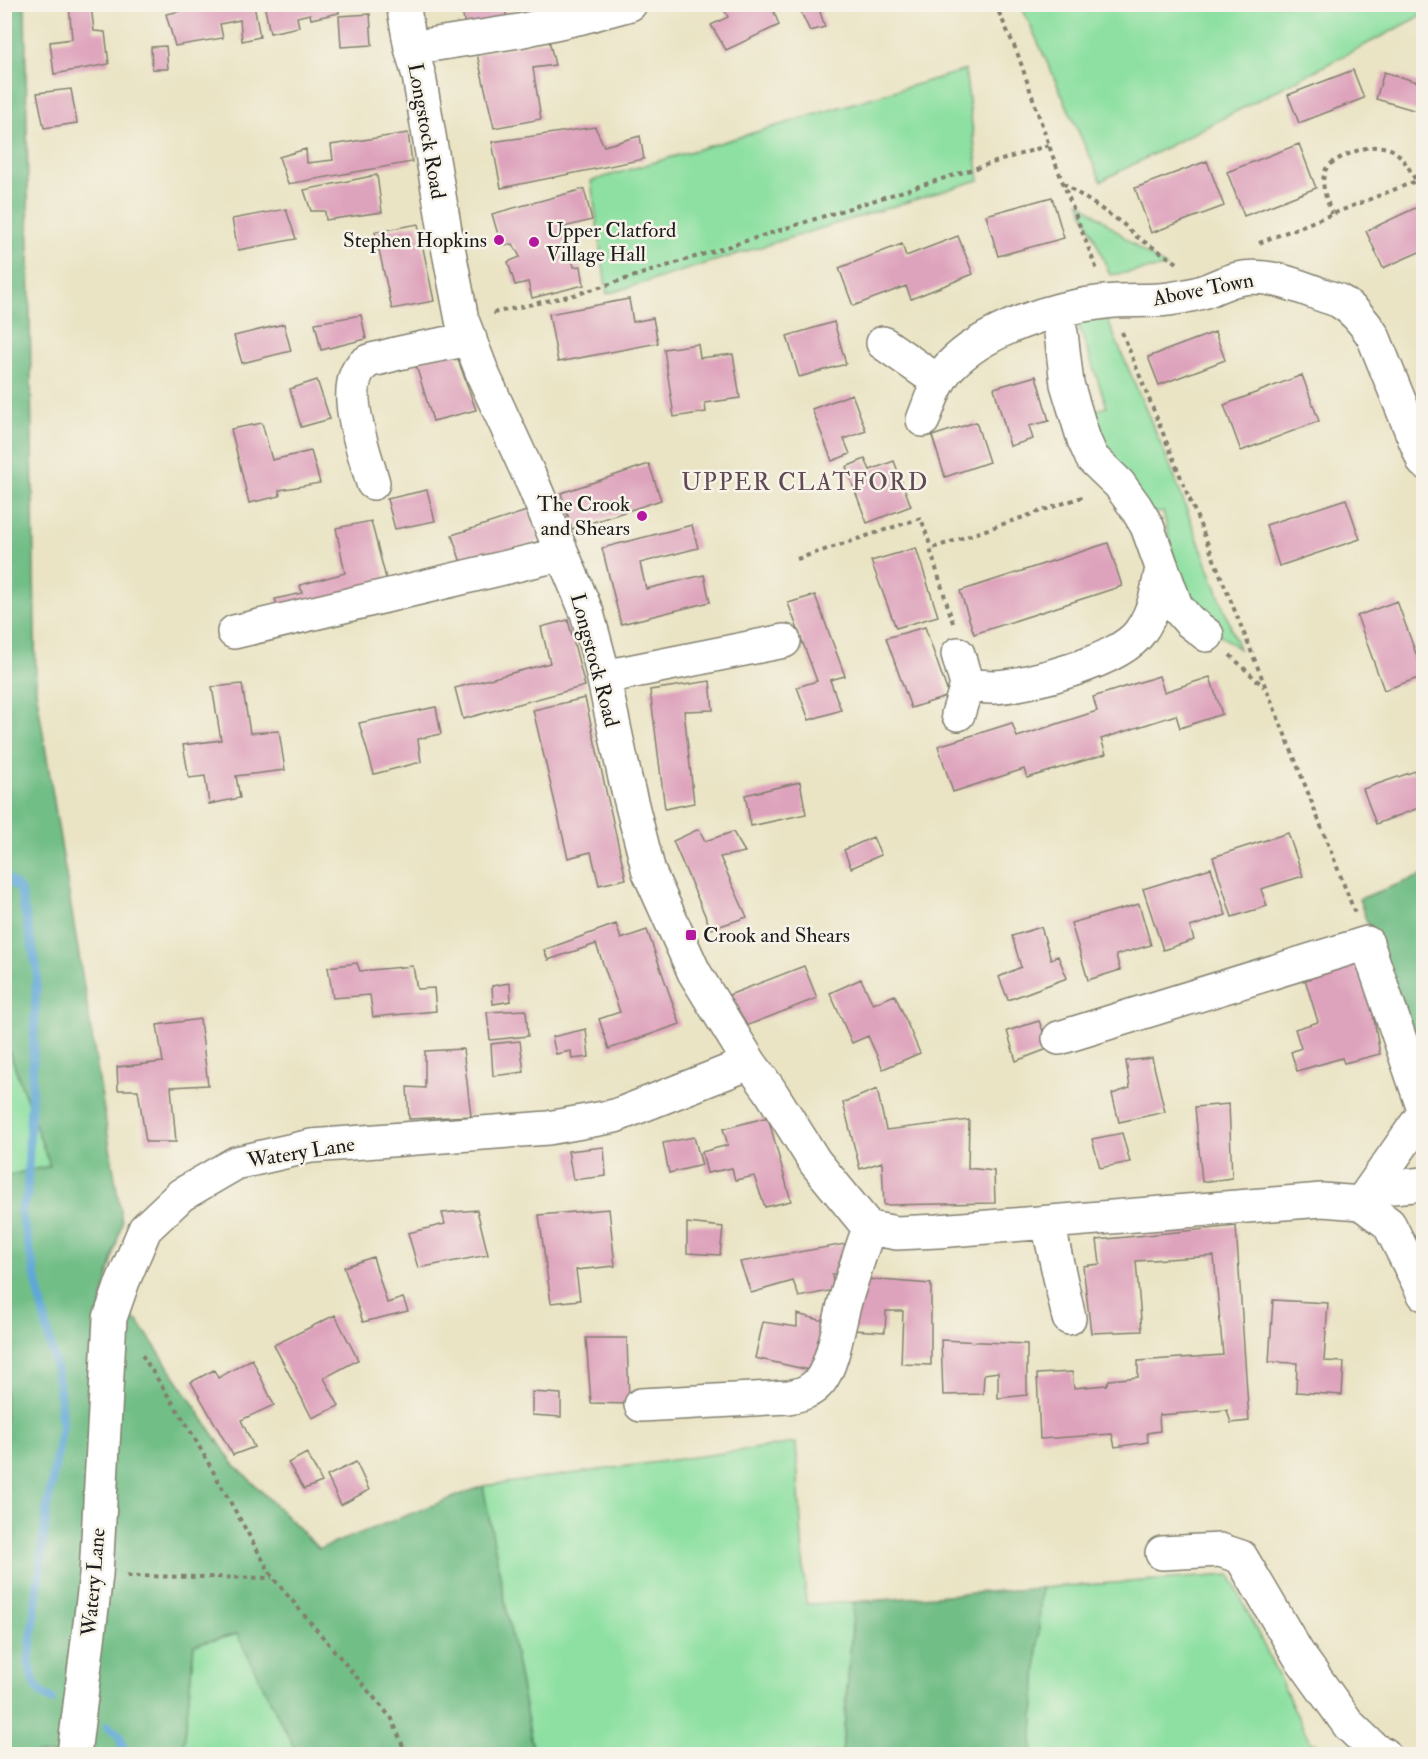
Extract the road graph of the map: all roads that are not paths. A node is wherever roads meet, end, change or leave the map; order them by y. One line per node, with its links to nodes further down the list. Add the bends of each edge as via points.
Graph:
1 (404, 4): 3 (street, Longstock Road)
2 (630, 4): 3 (street, via 519,31)
3 (411, 48): 5 (street, Longstock Road)
4 (1056, 311): 7 (street, Above Town, via 983,340 948,368); 9 (street, Above Town, via 1109,301 1165,300 1254,277 1290,284 1339,301 1364,322 1373,336); 12 (street, via 1067,384 1084,440 1092,458 1135,506)
5 (466, 330): 10 (street, via 366,362 354,378 353,412); 11 (street, Longstock Road)
6 (883, 343): 7 (street)
7 (939, 382): 8 (street, Above Town)
8 (923, 420)
9 (1424, 462)
10 (373, 483)
11 (562, 554): 13 (street); 17 (street, Longstock Road, via 587,613)
12 (1162, 567): 14 (street, via 1176,606); 16 (street, via 1155,601 1139,634 1083,666 1026,683 993,687 962,700)
13 (234, 632)
14 (1207, 635)
15 (784, 641): 17 (street)
16 (958, 654)
17 (603, 677): 19 (street, Longstock Road, via 649,872 694,972)
18 (1059, 1038): 20 (street, via 1367,943)
19 (750, 1063): 24 (street, Longstock Road, via 815,1162); 29 (street, Watery Lane, via 615,1116 548,1128 311,1146 236,1163 181,1195 144,1229 110,1318 96,1575)
20 (1424, 1112): 22 (street)
21 (1424, 1184): 22 (street)
22 (1366, 1196): 23 (street); 25 (street, via 1389,1224)
23 (1048, 1223): 24 (street, via 897,1233); 26 (street)
24 (869, 1228): 27 (street, via 827,1370 812,1389 788,1397)
25 (1424, 1294)
26 (1069, 1318)
27 (641, 1405)
28 (1162, 1553): 30 (street, via 1220,1550 1241,1557 1298,1654 1349,1725)
29 (74, 1755)
30 (1384, 1755)

